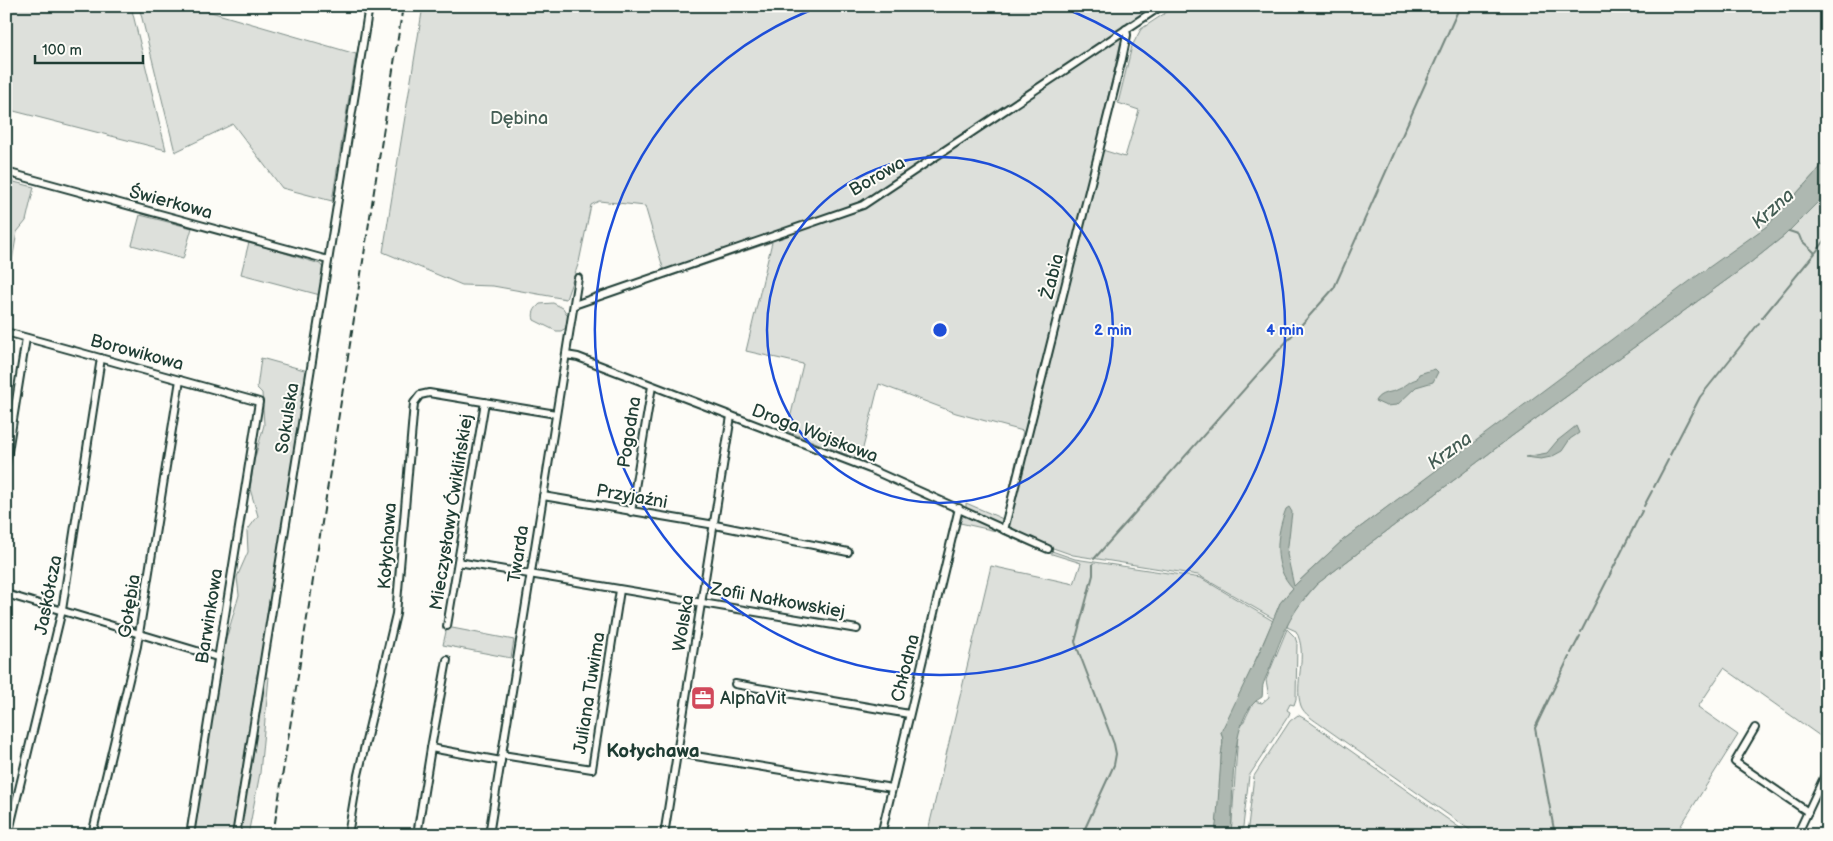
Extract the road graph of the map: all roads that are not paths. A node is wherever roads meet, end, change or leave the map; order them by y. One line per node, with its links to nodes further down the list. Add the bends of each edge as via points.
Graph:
1 (369, 6): 5 (street, Sokulska)
2 (1161, 6): 3 (street, Borowa)
3 (1126, 29): 7 (street, Borowa, via 863,205); 23 (street, Żabia, via 1122,59)
4 (6, 172): 5 (street, Świerkowa)
5 (328, 260): 49 (street, Sokulska)
6 (578, 278): 7 (street, Twarda)
7 (574, 305): 10 (street, Twarda)
8 (6, 332): 9 (street, Borowikowa)
9 (26, 338): 11 (street, Borowikowa); 18 (street)
10 (566, 355): 13 (street, Droga Wojskowa); 16 (street, Twarda)
11 (102, 358): 12 (street, Borowikowa); 31 (street, Jaskółcza)
12 (180, 380): 14 (street, Borowikowa); 34 (street, Gołębia)
13 (652, 386): 17 (street, Droga Wojskowa); 21 (street, Pogodna)
14 (259, 402): 35 (street, Barwinkowa)
15 (485, 402): 16 (street, Kołychawa); 26 (street, Mieczysławy Ćwiklińskiej); 50 (street, Kołychawa, via 426,393 415,402 396,614 358,775)
16 (556, 414): 19 (street, Twarda)
17 (731, 416): 20 (street, Droga Wojskowa, via 870,469); 22 (street, Wolska)
18 (6, 464)
19 (543, 496): 21 (street, Przyjaźni); 27 (street, Twarda)
20 (959, 508): 23 (street, Droga Wojskowa); 38 (street, Chłodna)
21 (632, 512): 22 (street, Przyjaźni)
22 (715, 525): 25 (street, Przyjaźni); 30 (street, Wolska)
23 (1004, 530): 24 (street, Droga Wojskowa)
24 (1048, 549)
25 (848, 552)
26 (458, 562): 27 (street, Zofii Nałkowskiej); 32 (street, Mieczysławy Ćwiklińskiej)
27 (530, 574): 28 (street, Zofii Nałkowskiej); 42 (street, Twarda)
28 (620, 590): 30 (street, Zofii Nałkowskiej); 42 (street, Juliana Tuwima, via 592,770)
29 (6, 594): 31 (street)
30 (701, 602): 33 (street, Zofii Nałkowskiej); 41 (street, Wolska)
31 (62, 610): 34 (street); 46 (street, Jaskółcza)
32 (447, 626)
33 (856, 629)
34 (139, 634): 35 (street); 47 (street, Gołębia)
35 (217, 657): 48 (street, Barwinkowa)
36 (447, 660): 40 (street)
37 (735, 684): 38 (street)
38 (909, 714): 44 (street, Chłodna)
39 (1755, 728): 45 (street, via 1735,762)
40 (431, 748): 42 (street); 51 (street)
41 (678, 753): 44 (street); 53 (street, Wolska)
42 (501, 758): 52 (street, Twarda)
43 (1827, 771): 45 (street)
44 (892, 788): 54 (street, Chłodna)
45 (1808, 812): 55 (street)
46 (8, 835)
47 (92, 835)
48 (190, 835)
49 (236, 835)
50 (348, 835)
51 (417, 835)
52 (488, 835)
53 (664, 835)
54 (881, 835)
55 (1797, 835)

